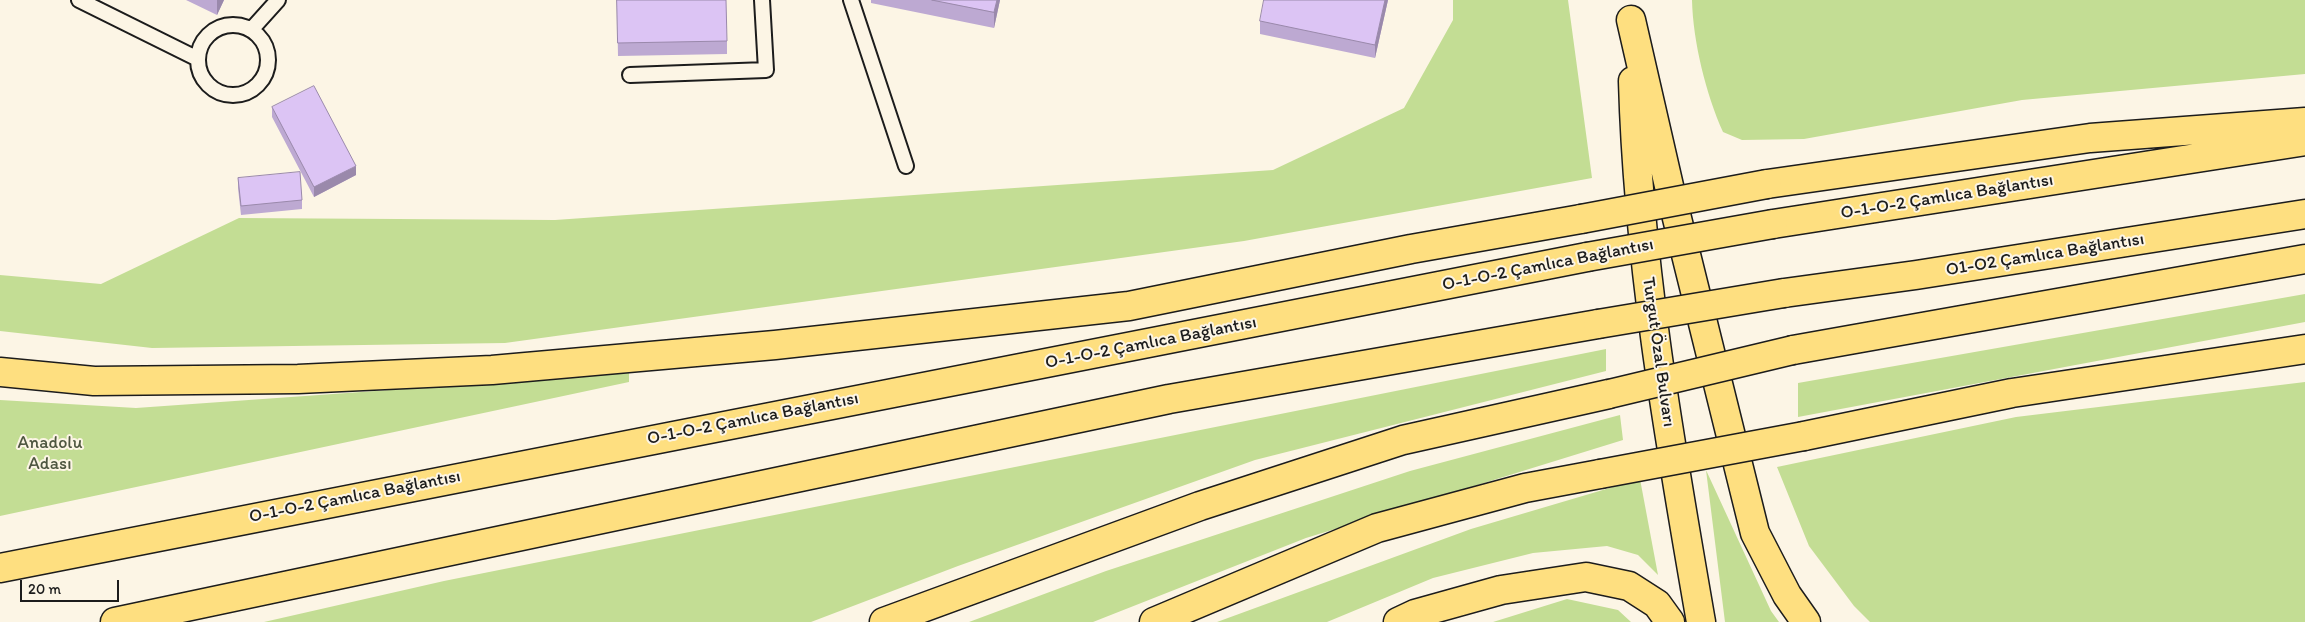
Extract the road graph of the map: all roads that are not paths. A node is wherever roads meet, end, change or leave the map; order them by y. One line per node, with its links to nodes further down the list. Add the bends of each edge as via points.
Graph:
1 (78, 0): 7 (lane)
2 (278, 0): 6 (lane)
3 (762, 0): 8 (lane, via 766,70)
4 (851, 0): 11 (lane)
5 (1630, 10): 22 (main road, Turgut Özal Bulvarı, via 1635,154 1648,290); 23 (main road, via 1669,186 1755,532 1787,595)
6 (251, 30): 7 (lane, via 229,25 218,28 202,44); 7 (lane, via 266,48 268,60 266,71 252,90 229,96 218,92 201,76)
7 (198, 59)
8 (630, 75)
9 (2305, 122): 15 (main road, bridge, via 2090,138 1767,184 1411,249 1130,306 775,345 492,370 298,379 94,381)
10 (2305, 141): 16 (main road, O-1-O-2 Çamlıca Bağlantısı, bridge, via 1773,224 1587,257)
11 (906, 166)
12 (2305, 214): 17 (main road, O1-O2 Çamlıca Bağlantısı, bridge, via 1784,293 1169,399)
13 (2305, 259): 18 (main road, bridge, via 1793,350 1403,440 1200,506)
14 (2305, 349): 19 (main road, bridge, via 2012,393 1525,488 1377,528)
15 (0, 372)
16 (0, 568)
17 (115, 622)
18 (884, 622)
19 (1154, 622)
20 (1398, 622): 21 (main road, via 1415,614 1502,590 1586,577 1629,586 1657,604)
21 (1670, 622)
22 (1701, 622)
23 (1806, 622)

